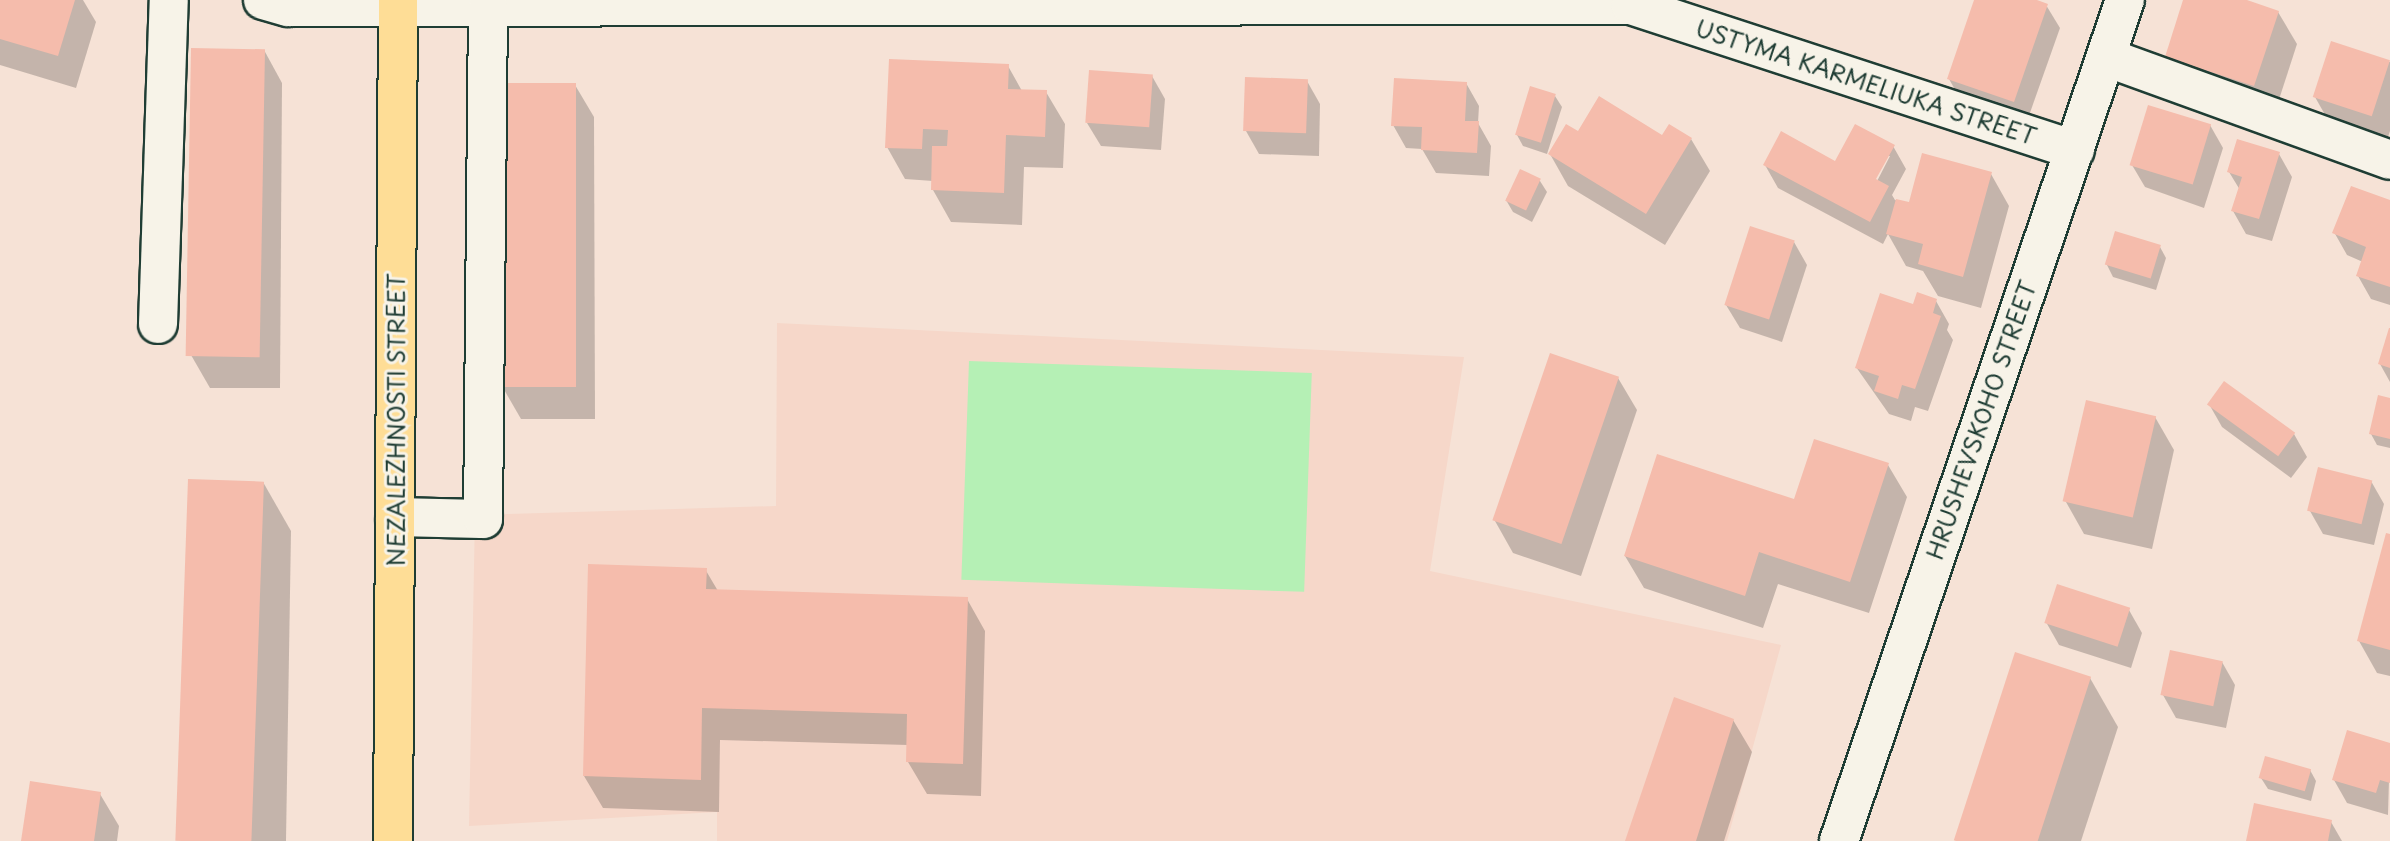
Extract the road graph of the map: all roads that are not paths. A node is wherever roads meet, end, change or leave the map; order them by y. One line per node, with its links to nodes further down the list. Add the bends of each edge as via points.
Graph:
1 (169, 0): 10 (street)
2 (262, 0): 5 (street, USTYMA KARMELIUKA STREET, via 288,7)
3 (2125, 0): 7 (street, HRUSHEVSKOHO STREET)
4 (1631, 2): 6 (street, USTYMA KARMELIUKA STREET); 8 (street, USTYMA KARMELIUKA STREET)
5 (398, 3): 6 (street, USTYMA KARMELIUKA STREET); 11 (main road, NEZALEZHNOSTI STREET)
6 (488, 6): 11 (street, via 483,519)
7 (2106, 57): 8 (street, HRUSHEVSKOHO STREET); 9 (street)
8 (2075, 150): 13 (street, HRUSHEVSKOHO STREET)
9 (2390, 160)
10 (158, 324)
11 (395, 517): 12 (main road, NEZALEZHNOSTI STREET)
12 (393, 841)
13 (1839, 841)

